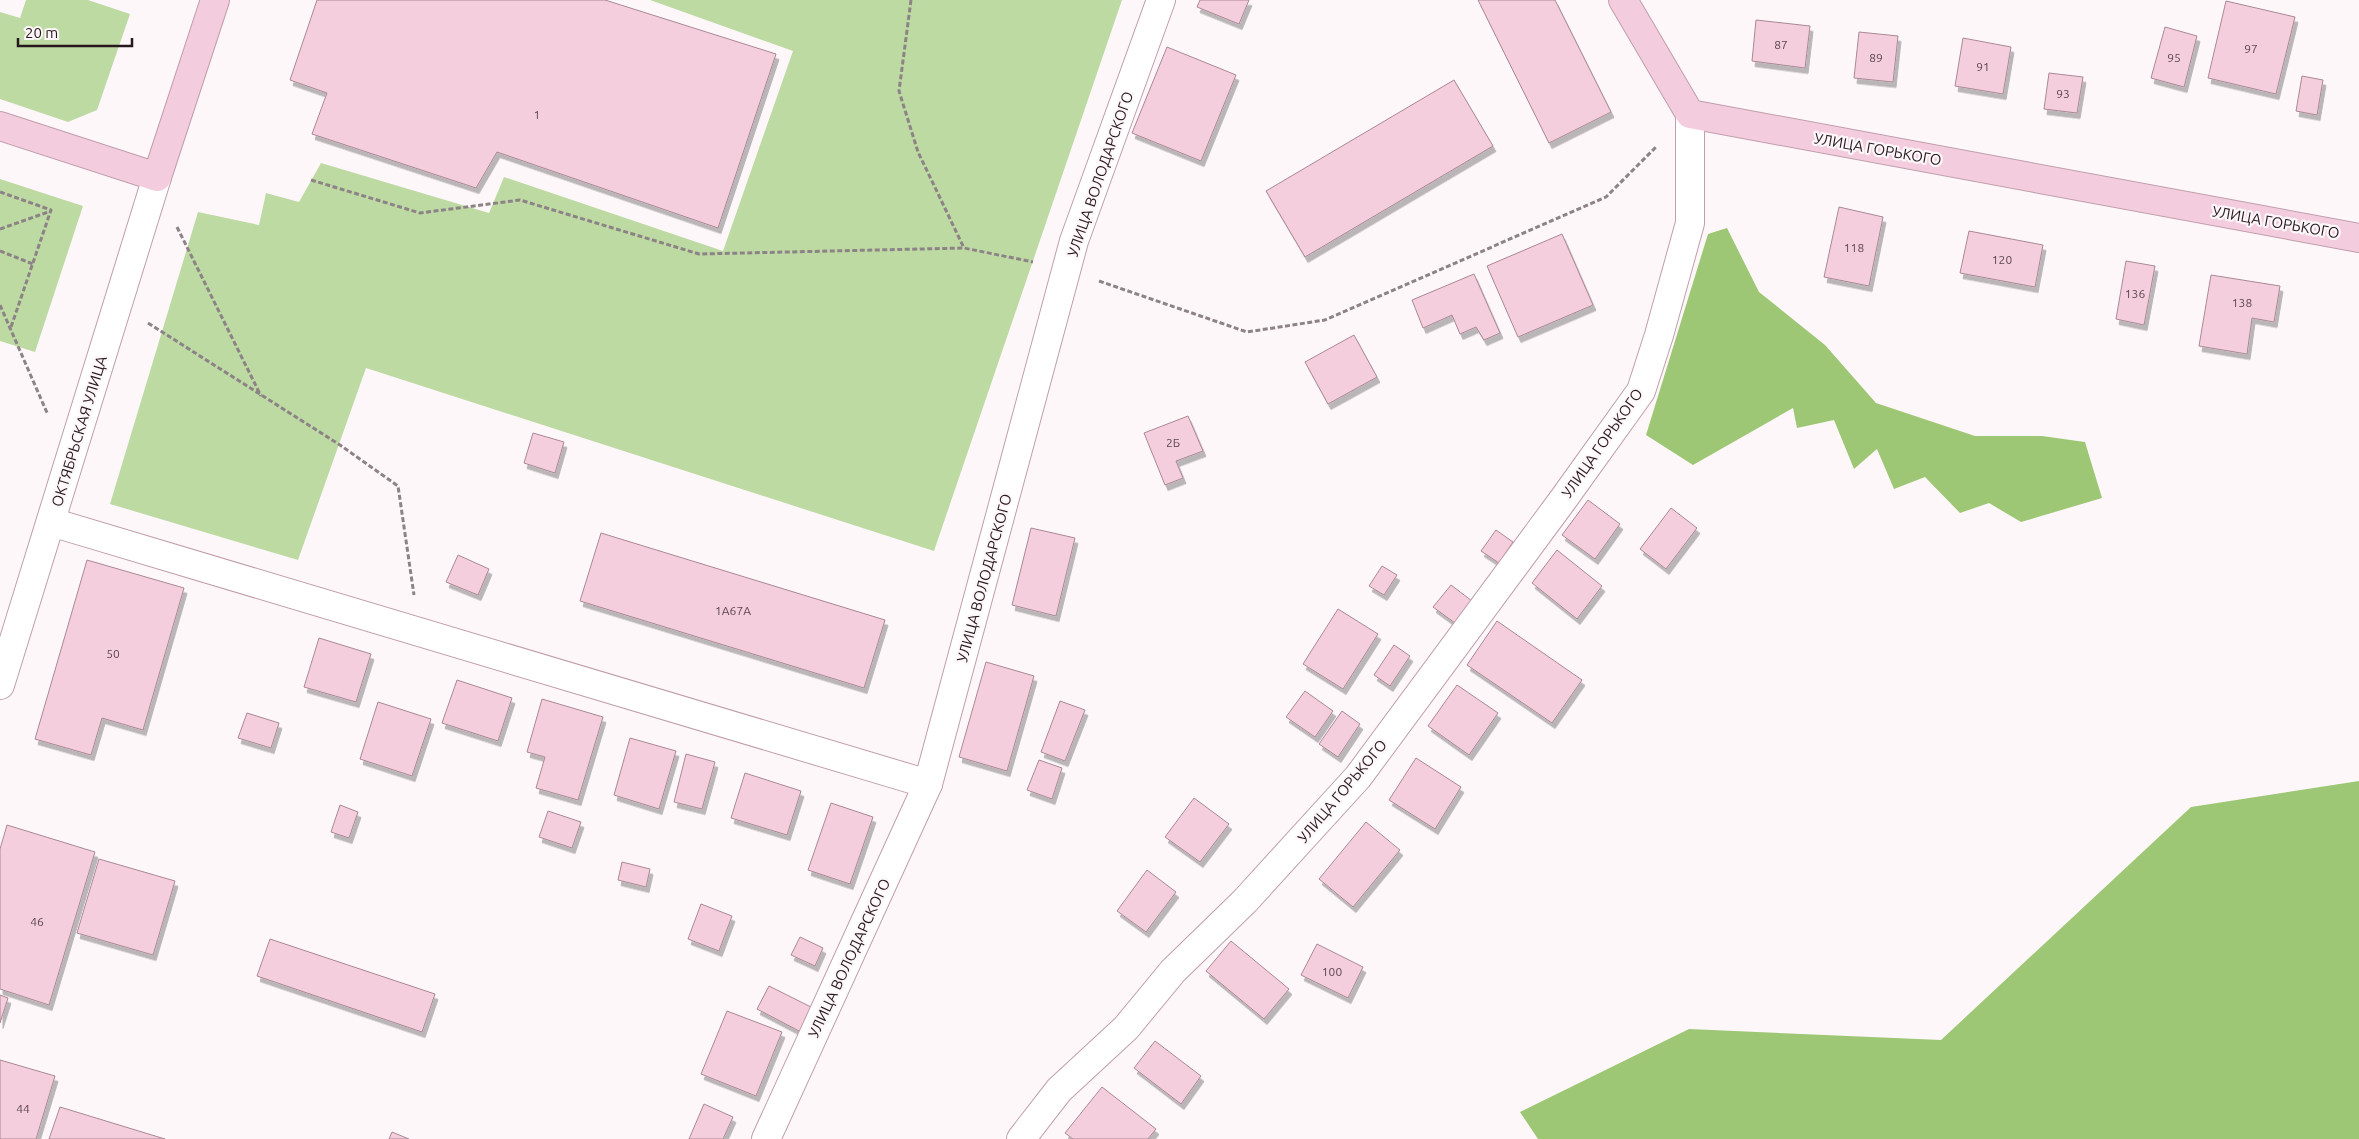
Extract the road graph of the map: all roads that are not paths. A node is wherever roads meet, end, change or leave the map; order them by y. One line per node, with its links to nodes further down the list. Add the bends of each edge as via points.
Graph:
1 (214, 0): 6 (street)
2 (1161, 0): 10 (street, УЛИЦА ВОЛОДАРСКОГО, via 1074,241)
3 (1623, 0): 4 (street)
4 (1690, 114): 7 (street, УЛИЦА ГОРЬКОГО); 12 (street, УЛИЦА ГОРЬКОГО, via 1690,223 1640,391 1358,777 1244,901 1173,971 1126,1028 1059,1090)
5 (0, 126): 6 (street)
6 (156, 180): 8 (street, ОКТЯБРЬСКАЯ УЛИЦА)
7 (2359, 238)
8 (51, 522): 9 (street, ОКТЯБРЬСКАЯ УЛИЦА); 10 (street)
9 (0, 685)
10 (928, 784): 11 (street, УЛИЦА ВОЛОДАРСКОГО)
11 (766, 1139)
12 (1021, 1139)

